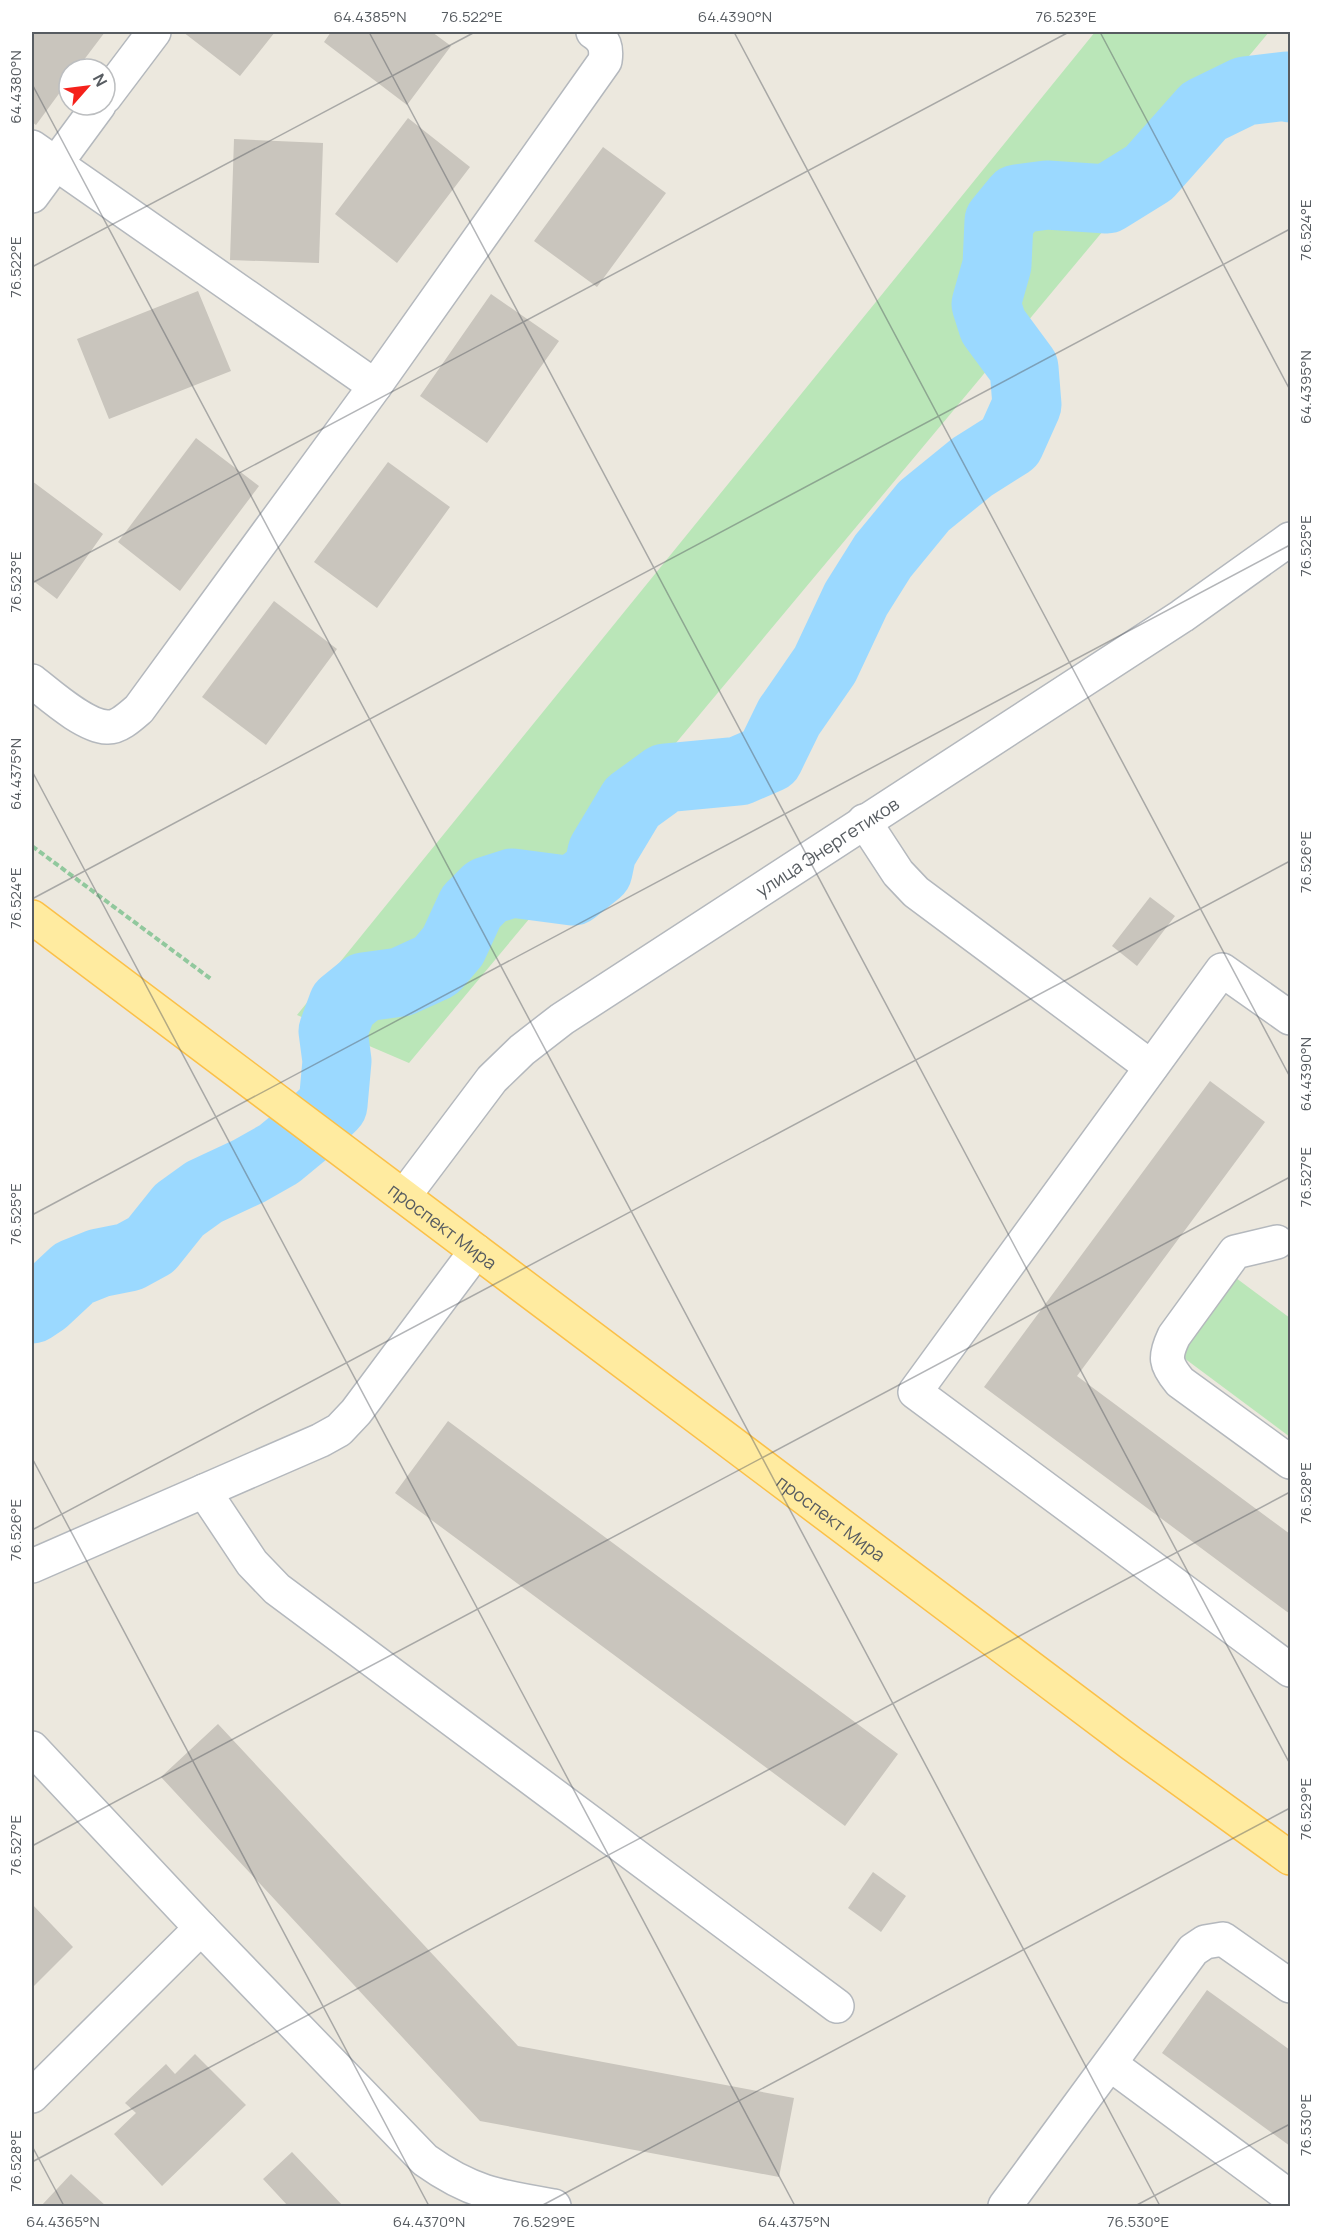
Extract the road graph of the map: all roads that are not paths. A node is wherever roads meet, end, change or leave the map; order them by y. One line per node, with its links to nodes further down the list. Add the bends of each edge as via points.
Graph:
1 (154, 32): 3 (street)
2 (593, 32): 7 (street, via 607,48 605,61)
3 (117, 81)
4 (86, 117): 5 (street)
5 (43, 156): 6 (street); 7 (street)
6 (32, 196)
7 (375, 386): 9 (street, via 139,710 109,728 90,723)
8 (1290, 539): 10 (street, улица Энергетиков, via 1182,616)
9 (32, 681)
10 (864, 821): 13 (street, via 898,873 916,892); 14 (street, улица Энергетиков, via 562,1019 522,1050 492,1078)
11 (32, 917): 14 (main road, проспект Мира)
12 (1290, 1018): 13 (street, via 1222,970)
13 (1151, 1067): 20 (street, via 915,1392)
14 (404, 1196): 16 (main road, проспект Мира)
15 (1286, 1239): 17 (street, via 1235,1252 1174,1336 1167,1352 1169,1368 1180,1382)
16 (476, 1251): 18 (street, via 339,1430); 22 (main road, проспект Мира, via 1122,1737)
17 (1290, 1462)
18 (204, 1491): 19 (street); 25 (street, via 252,1563 277,1589)
19 (32, 1566)
20 (1290, 1670)
21 (32, 1748): 23 (street)
22 (1290, 1858)
23 (201, 1928): 27 (street); 28 (street)
24 (1290, 1986): 26 (street, via 1224,1940 1204,1942 1193,1950)
25 (837, 2007)
26 (1110, 2064): 29 (street); 31 (street)
27 (32, 2096)
28 (458, 2196): 30 (street)
29 (1290, 2197)
30 (554, 2206)
31 (1005, 2206)

